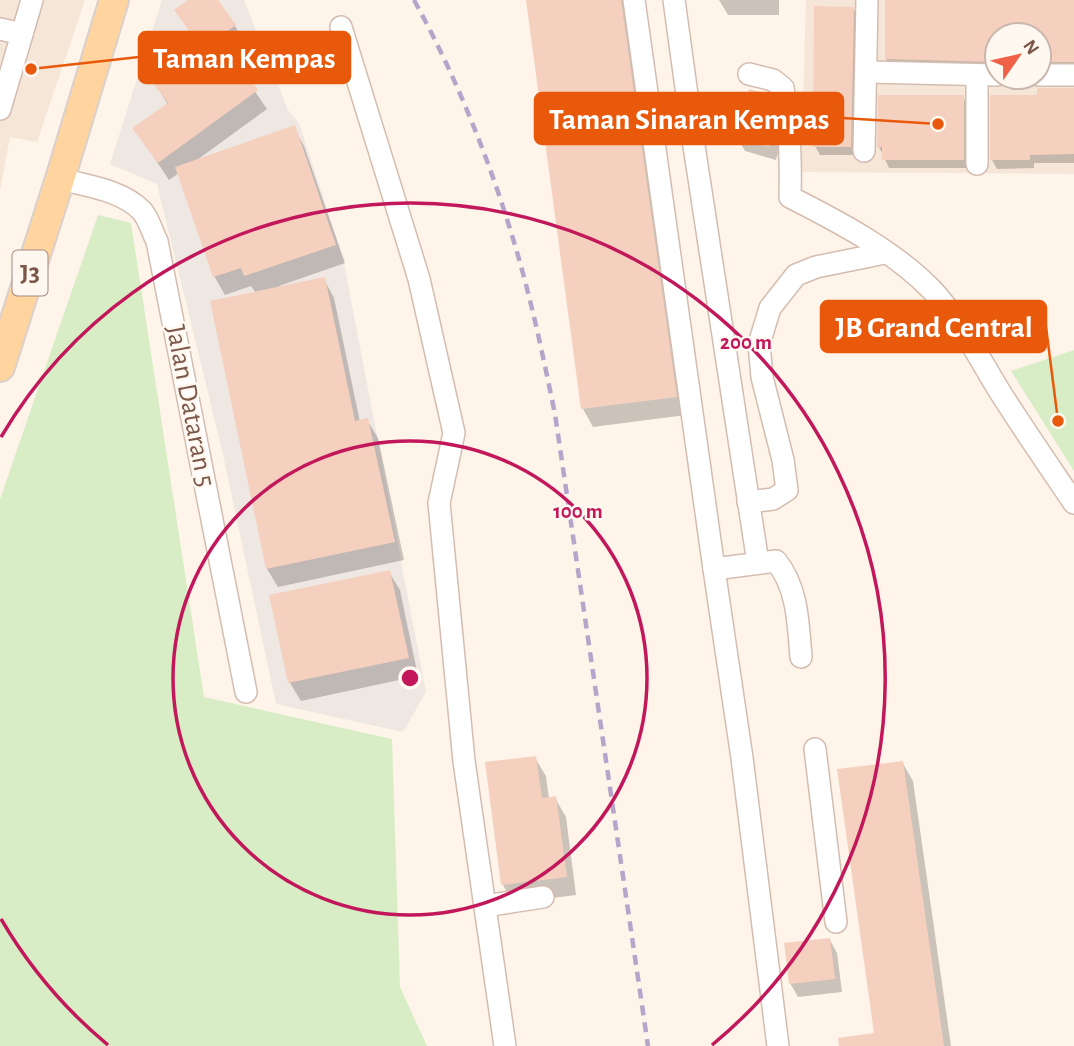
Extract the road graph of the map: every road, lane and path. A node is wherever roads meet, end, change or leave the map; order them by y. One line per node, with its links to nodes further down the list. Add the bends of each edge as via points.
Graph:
1 (32, 0): 8 (street)
2 (114, 0): 18 (main road, J3)
3 (634, 0): 24 (street)
4 (674, 0): 21 (street)
5 (867, 0): 9 (street)
6 (341, 27): 29 (street, via 419,279 454,433 439,503 464,761)
7 (0, 29): 8 (street)
8 (22, 34): 15 (street)
9 (867, 72): 11 (street); 16 (street)
10 (748, 74): 19 (street, via 773,80 783,88 788,111 790,197)
11 (983, 75)
12 (1053, 75): 13 (street)
13 (1074, 75)
14 (985, 91): 17 (street)
15 (1, 100)
16 (864, 151)
17 (977, 164)
18 (60, 179): 20 (main road, J3); 26 (street, Jalan Dataran 5, via 128,200 143,212 157,241)
19 (885, 253): 21 (street, via 796,275 770,308 759,344 762,377 787,490 773,499); 22 (street, via 917,277 947,310)
20 (0, 367)
21 (748, 502): 23 (street)
22 (1074, 503)
23 (758, 563): 24 (street); 25 (street, via 776,561 787,574 797,610)
24 (714, 569): 32 (street)
25 (801, 657)
26 (246, 692)
27 (815, 749): 30 (street)
28 (543, 897): 29 (street)
29 (485, 906): 31 (street)
30 (836, 922)
31 (505, 1046)
32 (778, 1046)

